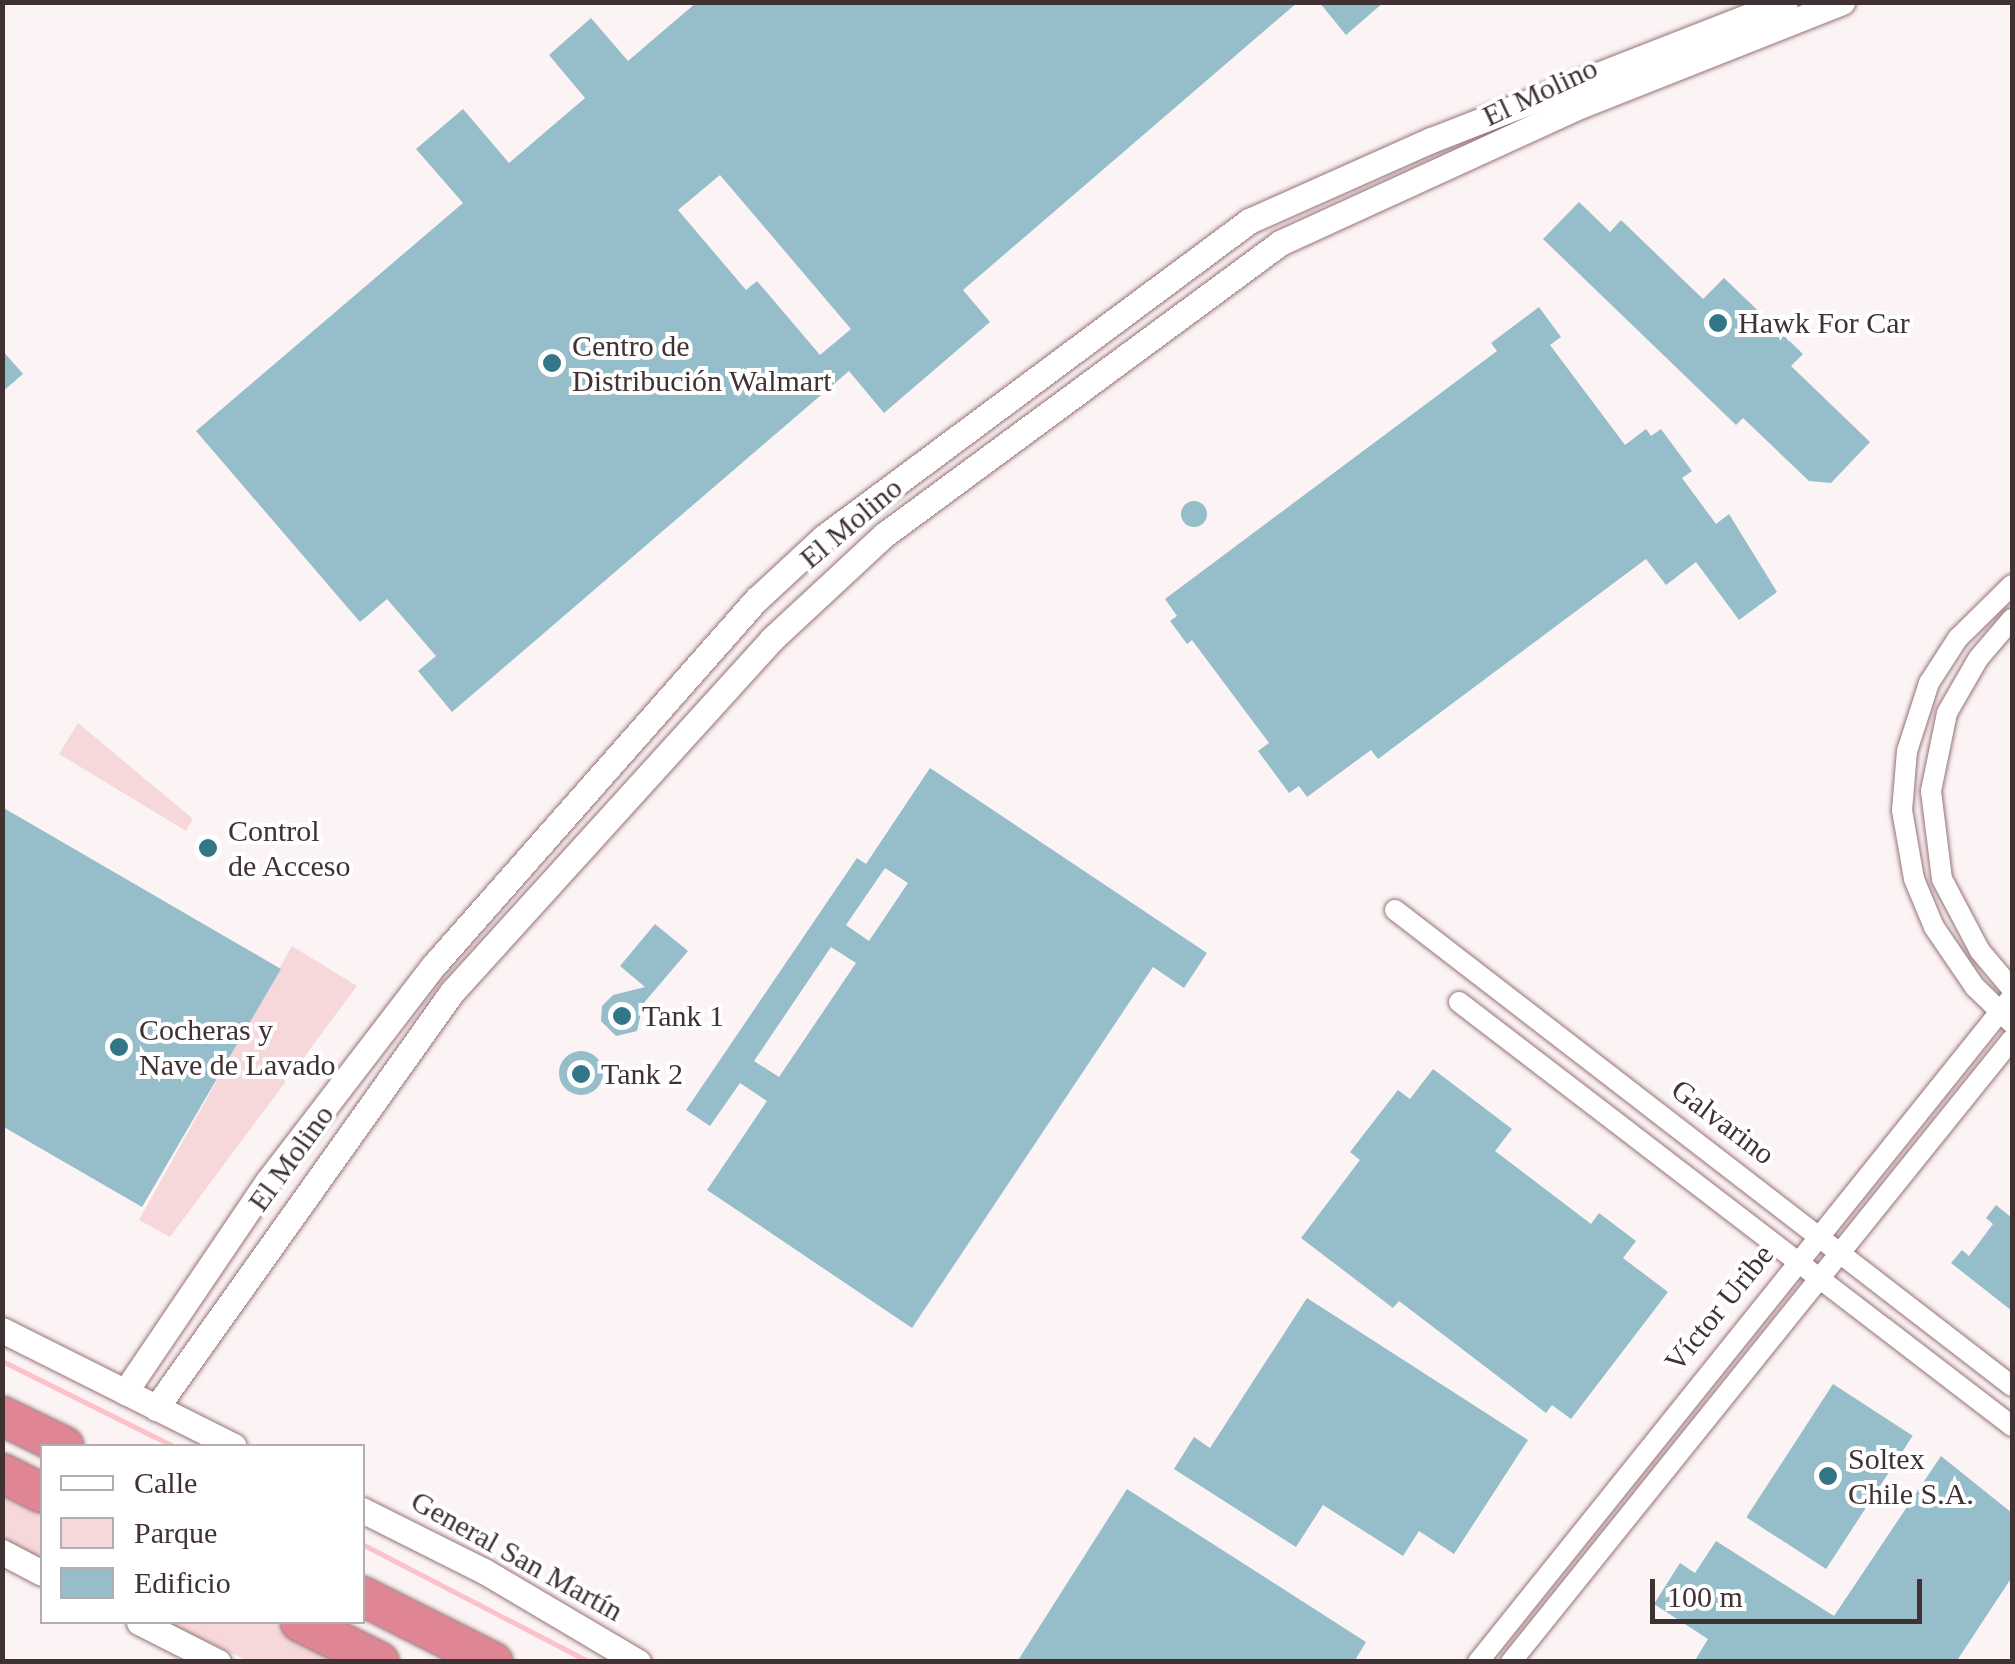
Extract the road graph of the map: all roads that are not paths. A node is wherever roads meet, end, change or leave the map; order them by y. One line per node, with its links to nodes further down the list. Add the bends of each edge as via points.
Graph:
1 (1785, 2): 3 (street, El Molino)
2 (1842, 2): 4 (street, El Molino, via 1582,106)
3 (1430, 140): 4 (street, via 1444,154); 5 (street, El Molino, via 1249,221)
4 (1444, 173): 6 (street, El Molino, via 1280,244)
5 (1136, 301): 6 (street, via 1152,310); 7 (street, El Molino)
6 (1157, 330): 9 (street, El Molino)
7 (801, 556): 9 (street, via 804,581); 19 (street, El Molino, via 434,964)
8 (2012, 585): 14 (street, via 1958,638 1929,683 1907,751 1902,810 1922,902 1961,970)
9 (820, 590): 22 (street, El Molino, via 452,992)
10 (2012, 619): 12 (street, via 1978,659 1947,713 1931,801 1942,879 1980,950)
11 (1395, 910): 15 (street, Galvarino)
12 (2012, 989)
13 (1459, 1002): 17 (street, Galvarino)
14 (2008, 1011): 18 (street, Víctor Uribe)
15 (1556, 1032): 17 (street); 18 (street, Galvarino)
16 (2012, 1039): 20 (street, Víctor Uribe)
17 (1536, 1058): 21 (street, Galvarino)
18 (1817, 1232): 20 (street, Galvarino); 21 (street, Víctor Uribe)
19 (221, 1249): 22 (street, via 226,1272); 26 (street, El Molino)
20 (1840, 1253): 23 (street, Víctor Uribe); 25 (street, Galvarino)
21 (1799, 1257): 23 (street, Galvarino); 40 (street, Víctor Uribe)
22 (242, 1280): 27 (street, El Molino)
23 (1821, 1280): 29 (street, Galvarino); 41 (street, Víctor Uribe)
24 (2, 1330): 26 (street)
25 (2012, 1386)
26 (125, 1392): 27 (street)
27 (156, 1408): 31 (street)
28 (2, 1416): 30 (highway)
29 (2012, 1426)
30 (60, 1444)
31 (230, 1444)
32 (2, 1472): 33 (highway)
33 (40, 1492)
34 (365, 1512): 45 (street, General San Martín, via 484,1571)
35 (2, 1552): 36 (street)
36 (40, 1572)
37 (365, 1598): 44 (highway)
38 (143, 1624): 42 (street)
39 (304, 1624): 43 (highway)
40 (1498, 1634): 41 (street); 46 (street, Víctor Uribe)
41 (1515, 1656)
42 (218, 1662)
43 (380, 1662)
44 (493, 1662)
45 (638, 1662)
46 (1478, 1662)

